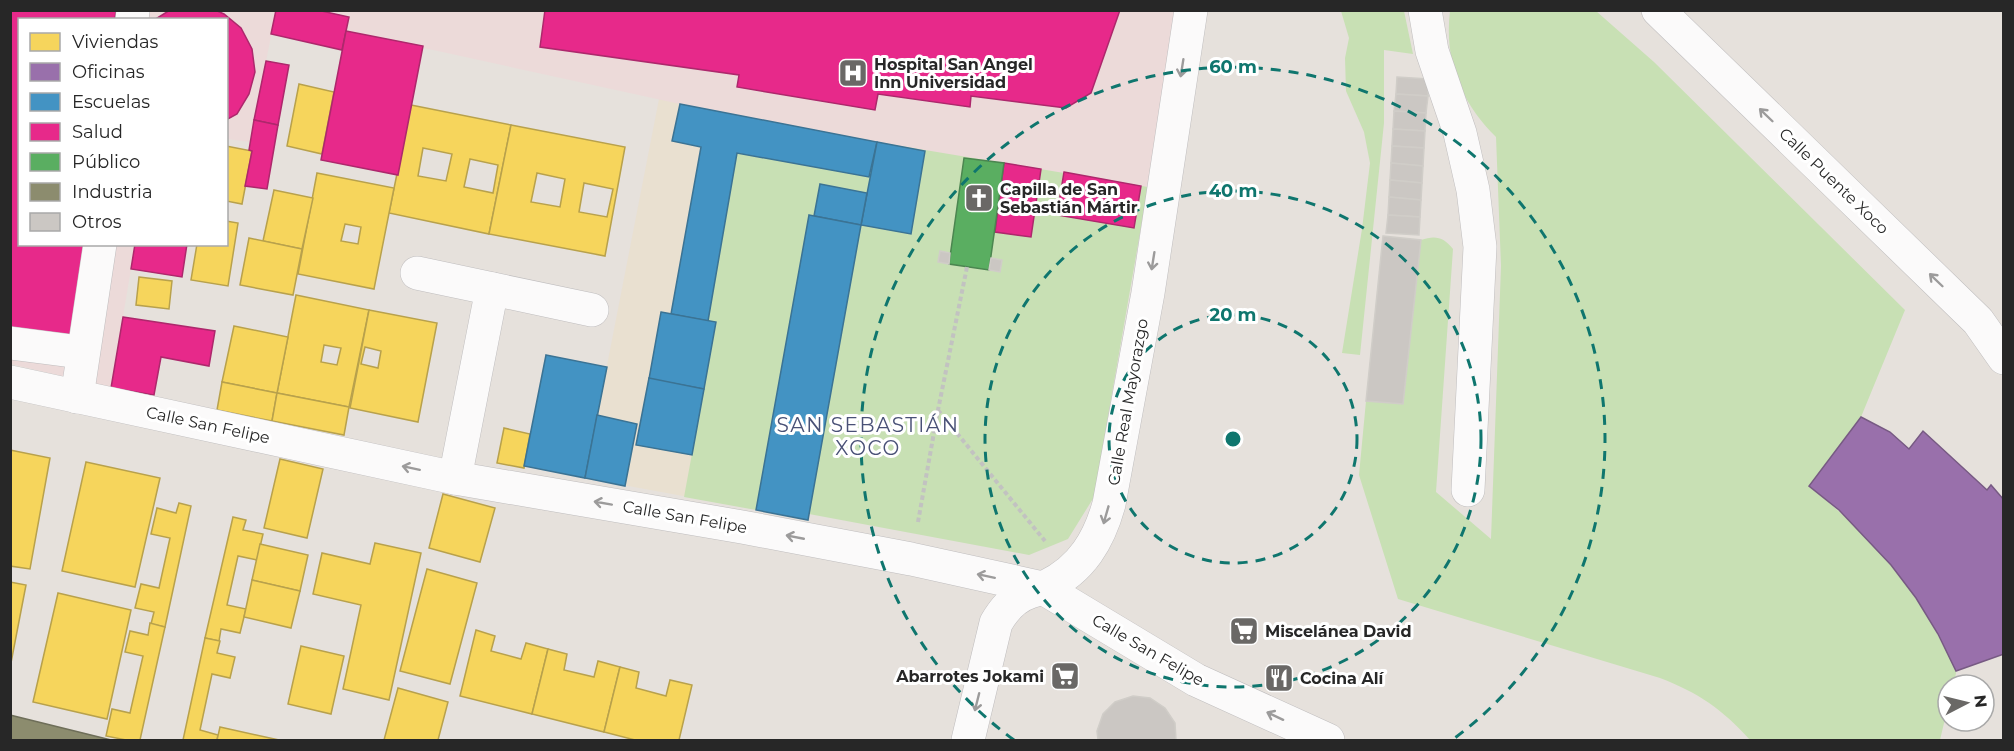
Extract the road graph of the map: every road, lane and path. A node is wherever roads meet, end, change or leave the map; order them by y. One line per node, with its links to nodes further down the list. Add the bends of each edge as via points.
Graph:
1 (1191, 10): 20 (street, Calle Real Mayorazgo, one-way to 20, via 1148,293 1109,504 1096,541)
2 (1425, 10): 18 (street, via 1432,51 1463,144 1480,247)
3 (1658, 10): 9 (street, Calle Puente Xoco, one-way to 3)
4 (100, 246): 15 (street)
5 (967, 267): 16 (path)
6 (417, 273): 7 (street)
7 (492, 289): 8 (street); 17 (street)
8 (592, 310)
9 (1978, 321): 11 (street); 13 (street, Calle Puente Xoco)
10 (10, 343): 12 (street)
11 (2004, 346)
12 (72, 351)
13 (2004, 358)
14 (10, 382): 15 (street, Calle San Felipe)
15 (77, 397): 17 (street, Calle San Felipe, one-way to 15)
16 (938, 410): 19 (path); 20 (path)
17 (455, 478): 19 (street, Calle San Felipe, one-way to 17)
18 (1468, 490)
19 (911, 560): 20 (street, Calle San Felipe, one-way to 19)
20 (1057, 580): 21 (street, Calle Real Mayorazgo, one-way to 21, via 1012,602 996,622); 22 (street, Calle San Felipe, one-way to 20, via 1197,680)
21 (968, 741)
22 (1328, 741)

